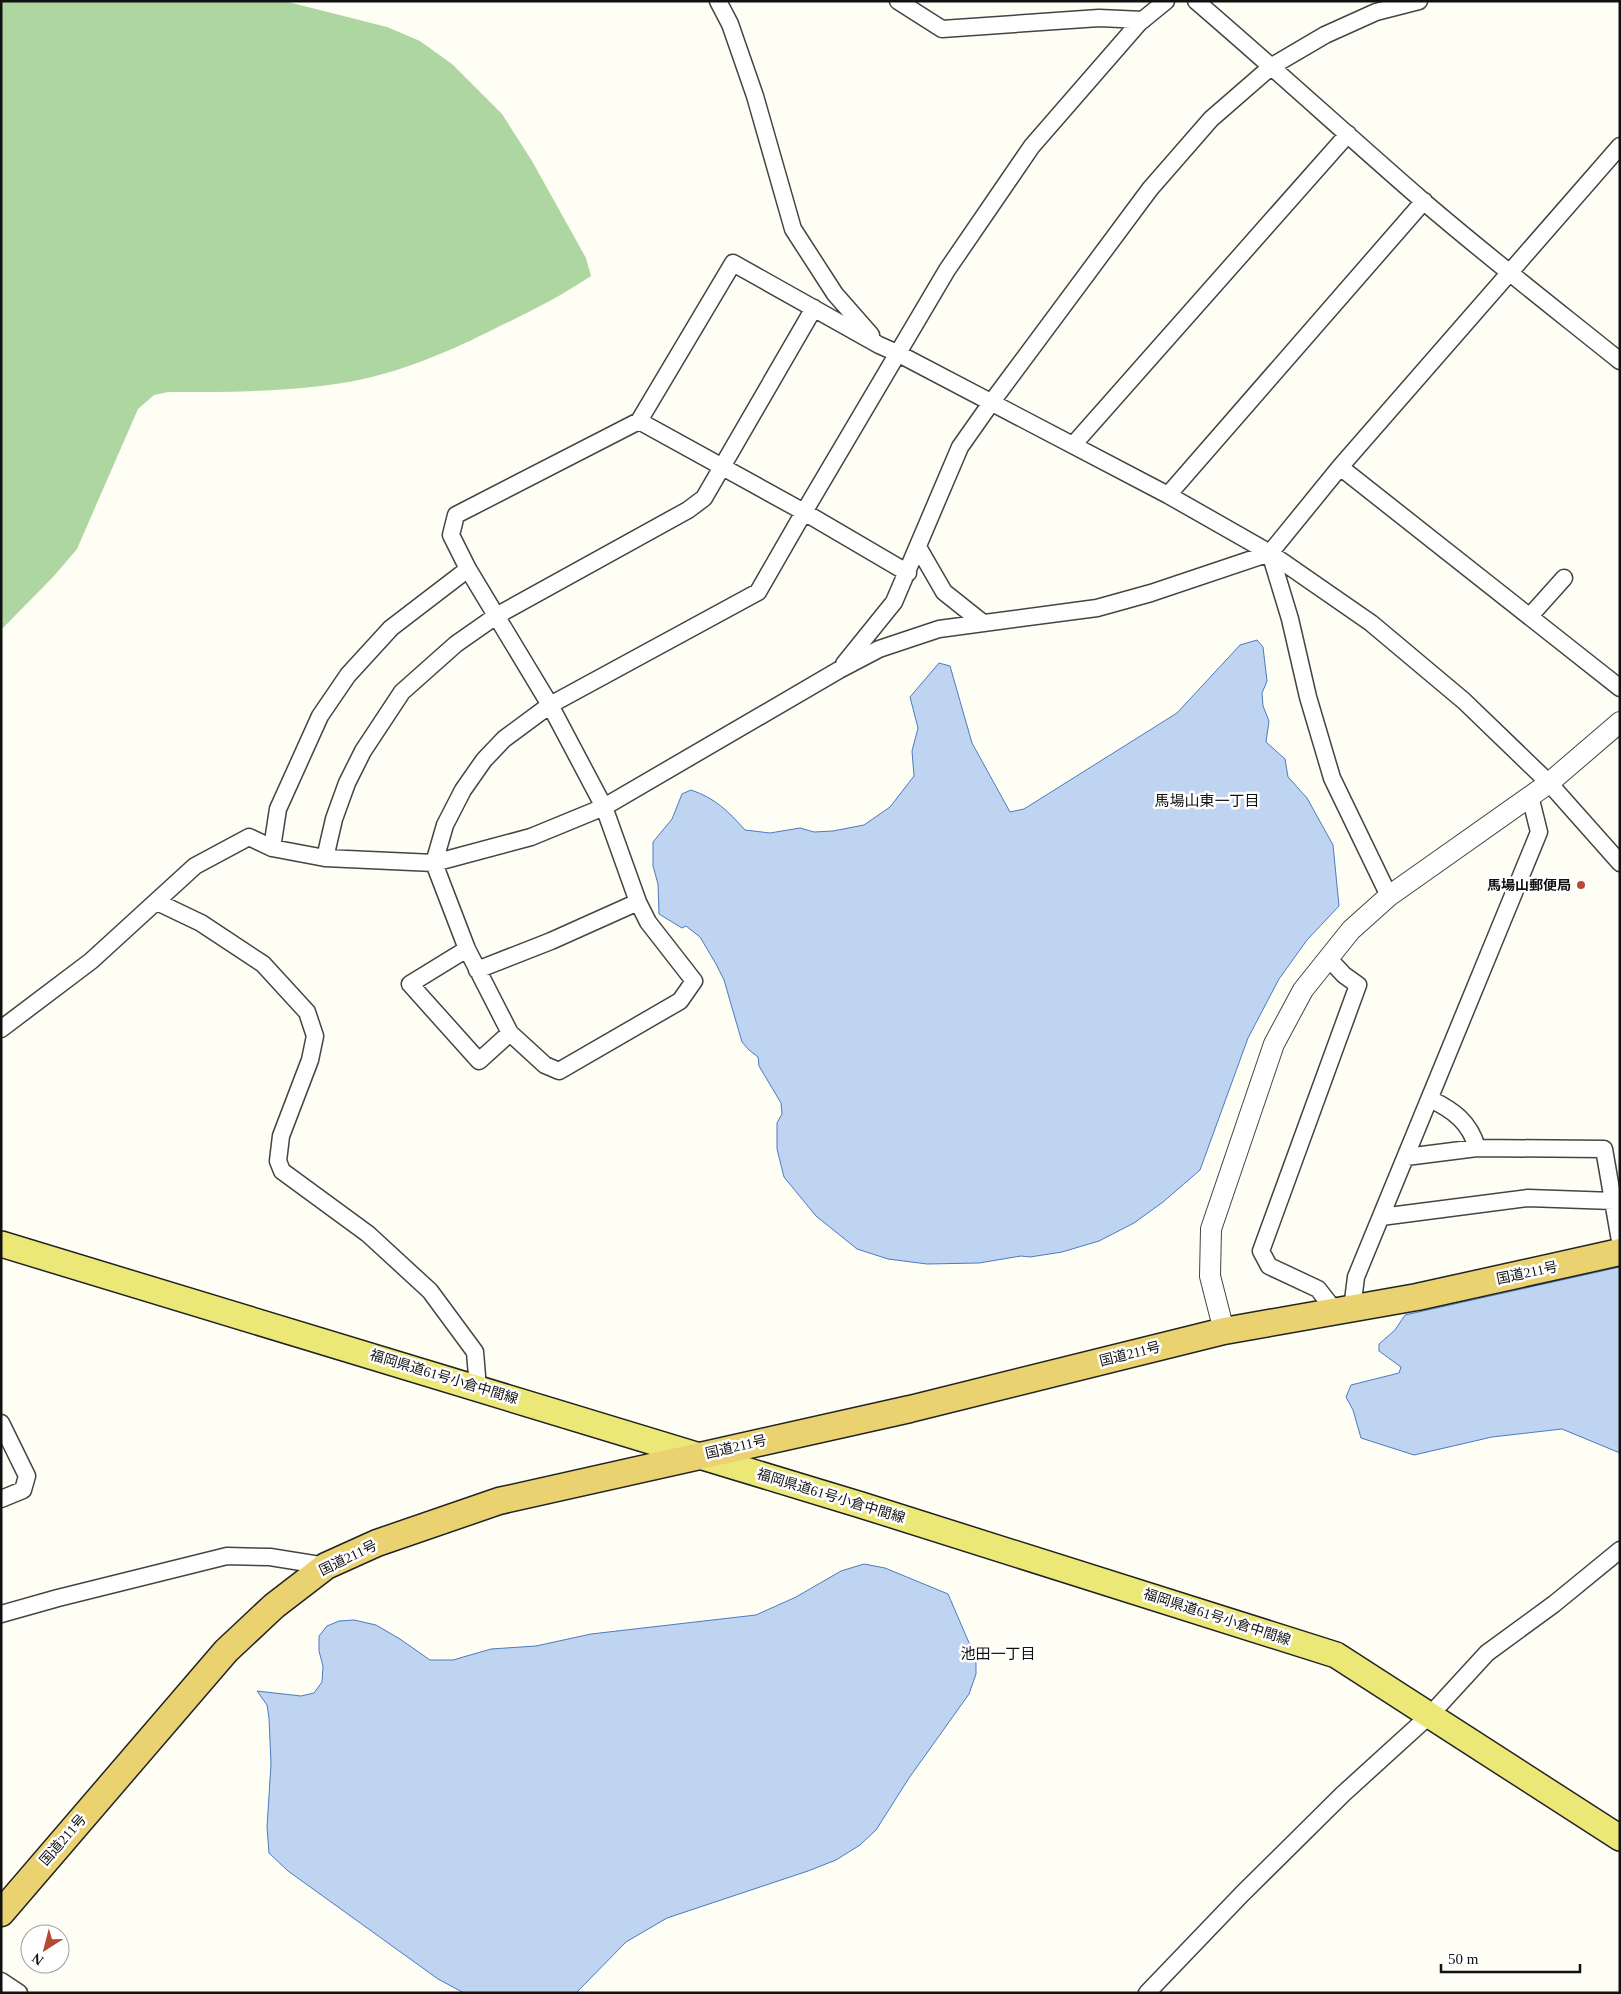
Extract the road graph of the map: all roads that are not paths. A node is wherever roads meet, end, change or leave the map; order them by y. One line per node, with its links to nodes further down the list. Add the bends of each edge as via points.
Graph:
1 (718, 1): 13 (street, via 730,24 755,96 793,230 835,294)
2 (898, 1): 6 (street, via 942,29 1099,18)
3 (1166, 1): 6 (street)
4 (1196, 1): 7 (street)
5 (1419, 1): 7 (street, via 1376,12 1326,35)
6 (1143, 20): 14 (street, via 1032,146 947,270)
7 (1272, 66): 8 (street); 16 (street, via 1211,119 1150,189)
8 (1348, 134): 10 (street); 18 (street)
9 (1620, 146): 11 (street)
10 (1424, 201): 11 (street); 21 (street)
11 (1510, 273): 15 (street); 20 (street)
12 (814, 308): 13 (street); 17 (street, via 732,263); 19 (street)
13 (879, 345): 14 (street)
14 (897, 353): 16 (street); 22 (street)
15 (1620, 361)
16 (991, 403): 18 (street); 23 (street, via 960,447)
17 (639, 421): 19 (street); 25 (street, via 456,515 452,535)
18 (1073, 445): 21 (street)
19 (723, 467): 22 (street); 28 (street, via 704,498 688,510)
20 (1340, 467): 24 (street); 29 (street)
21 (1168, 495): 24 (street)
22 (804, 512): 26 (street); 33 (street, via 758,592)
23 (918, 547): 26 (street); 30 (street, via 944,592)
24 (1270, 553): 30 (street, via 1097,608); 35 (street, via 1371,623 1464,701); 42 (street, via 1332,778)
25 (468, 568): 28 (street); 38 (street, via 391,628 348,675 320,716 278,809)
26 (908, 573): 31 (street, via 894,602)
27 (1564, 578): 29 (street)
28 (496, 616): 33 (street); 39 (street, via 456,644 402,692 363,751 348,783 334,819)
29 (1530, 616): 32 (street)
30 (983, 623): 31 (street, via 938,629 879,649)
31 (839, 670): 37 (street)
32 (1620, 688)
33 (550, 705): 37 (street); 40 (street, via 504,739 484,760 463,790 445,825)
34 (1620, 722): 35 (street)
35 (1549, 783): 36 (street); 41 (street)
36 (1530, 796): 42 (street); 50 (street, via 1539,832)
37 (604, 807): 40 (street, via 531,837); 44 (street)
38 (272, 848): 39 (street); 43 (street, via 249,837 195,866)
39 (325, 858): 40 (street)
40 (434, 863): 45 (street)
41 (1620, 863)
42 (1389, 896): 46 (street, via 1351,930)
43 (157, 902): 48 (street, via 91,961); 60 (street, via 201,923 263,964 307,1012 315,1036 310,1060 282,1136 278,1161 282,1171 368,1234 430,1291 475,1352)
44 (638, 902): 47 (street); 49 (street, via 648,922 694,981 680,1001 558,1071 544,1065)
45 (467, 949): 47 (street); 49 (street, via 410,984 479,1062)
46 (1328, 958): 58 (street, via 1344,976 1358,985 1261,1251 1269,1266 1318,1289); 59 (street, via 1303,990 1274,1044 1211,1229 1210,1276)
47 (478, 970): 49 (street)
48 (1, 1028)
49 (510, 1033)
50 (1430, 1099): 51 (street, via 1464,1121 1474,1135); 52 (street)
51 (1476, 1148): 52 (street); 53 (street, via 1604,1149)
52 (1406, 1157): 54 (street)
53 (1613, 1201): 54 (street, via 1528,1198); 55 (street)
54 (1381, 1217): 58 (street)
55 (1620, 1242)
56 (1, 1244): 60 (main road, 福岡県道61号小倉中間線)
57 (1620, 1252): 58 (highway, 国道211号)
58 (1344, 1311): 59 (highway, 国道211号)
59 (1224, 1331): 62 (highway, 国道211号, via 920,1406)
60 (478, 1388): 62 (main road, 福岡県道61号小倉中間線)
61 (1, 1423): 63 (street, via 27,1476 23,1490)
62 (699, 1456): 65 (highway, 国道211号, via 499,1501 377,1543); 67 (main road, 福岡県道61号小倉中間線, via 1336,1655)
63 (1, 1499)
64 (1620, 1550): 67 (street, via 1487,1653)
65 (326, 1566): 66 (street, via 270,1557 227,1556); 69 (highway, 国道211号, via 274,1606 226,1651)
66 (1, 1614)
67 (1431, 1714): 68 (main road, 福岡県道61号小倉中間線); 72 (street, via 1343,1794)
68 (1620, 1838)
69 (1, 1913)
70 (1, 1981): 71 (street)
71 (19, 1993)
72 (1147, 1993)

